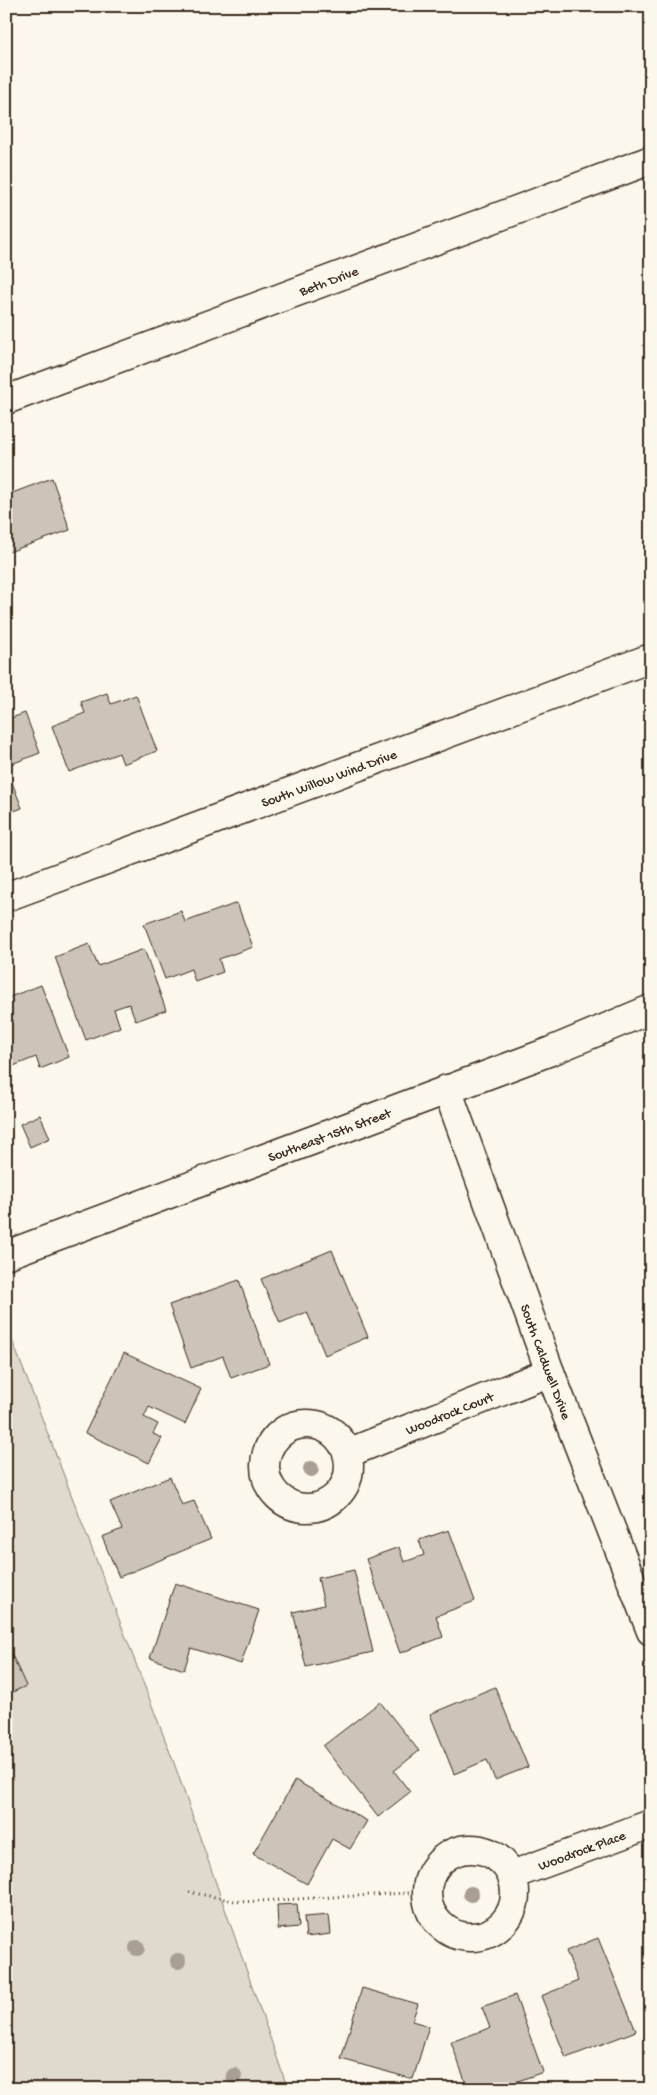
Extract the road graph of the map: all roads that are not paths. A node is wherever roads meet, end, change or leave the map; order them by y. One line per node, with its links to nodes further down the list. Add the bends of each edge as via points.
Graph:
1 (651, 160): 2 (street, Beth Drive)
2 (6, 400)
3 (651, 658): 4 (street, South Willow Wind Drive)
4 (6, 896)
5 (651, 1009): 6 (street, Southeast 15th Street)
6 (446, 1090): 7 (street, Southeast 15th Street); 8 (street, South Caldwell Drive)
7 (6, 1255)
8 (550, 1372): 9 (street, Woodrock Court); 10 (street, South Caldwell Drive)
9 (348, 1453)
10 (651, 1631)
11 (651, 1824): 12 (street, Woodrock Place)
12 (512, 1875): 12 (street, via 514,1903 499,1927 487,1934 458,1935 435,1919 428,1906 426,1892 435,1866 456,1851 469,1848 494,1855)

